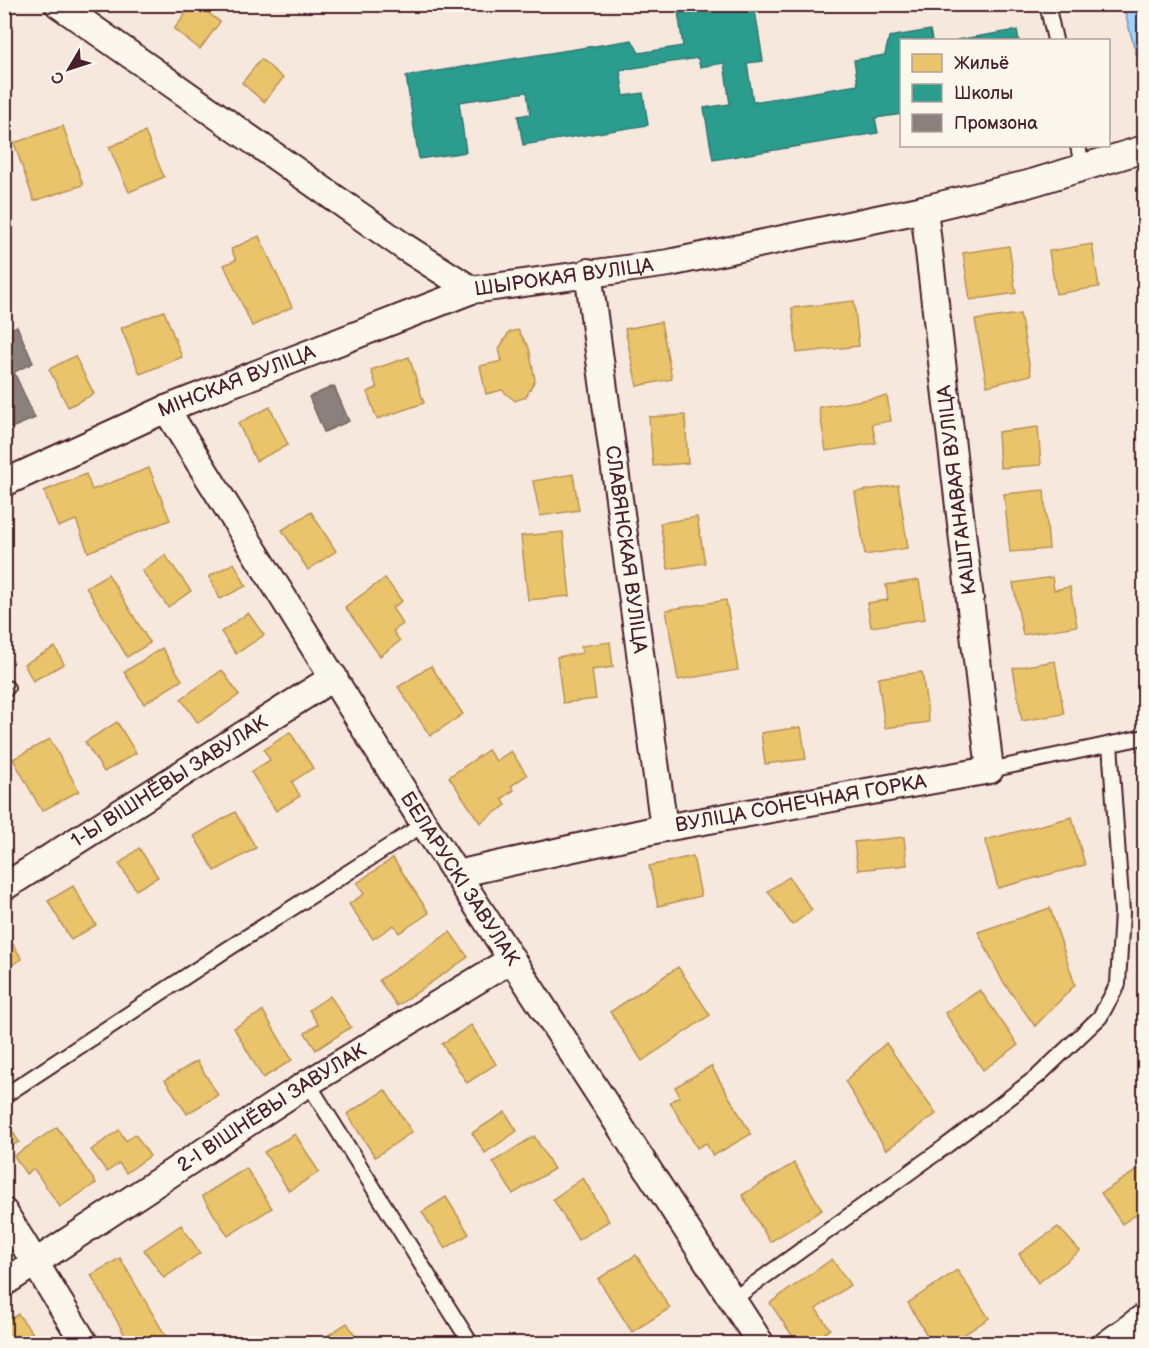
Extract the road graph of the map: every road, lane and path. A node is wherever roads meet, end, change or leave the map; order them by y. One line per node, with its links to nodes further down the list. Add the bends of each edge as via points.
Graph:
1 (58, 4): 8 (street, ШЫРОКАЯ ВУЛІЦА, via 403,246)
2 (1047, 4): 3 (lane)
3 (1055, 39)
4 (1144, 149): 5 (street, ШЫРОКАЯ ВУЛІЦА)
5 (1080, 157): 6 (street, ШЫРОКАЯ ВУЛІЦА)
6 (924, 209): 7 (street, ШЫРОКАЯ ВУЛІЦА, via 669,263); 14 (street, КАШТАНАВАЯ ВУЛІЦА)
7 (588, 272): 8 (street, ШЫРОКАЯ ВУЛІЦА); 16 (street, СЛАВЯНСКАЯ ВУЛІЦА)
8 (472, 290): 9 (street, МІНСКАЯ ВУЛІЦА)
9 (166, 409): 10 (street, МІНСКАЯ ВУЛІЦА); 11 (street, БЕЛАРУСКІ ЗАВУЛАК)
10 (4, 483)
11 (334, 677): 15 (street, БЕЛАРУСКІ ЗАВУЛАК); 18 (street, 1-Ы ВІШНЁВЫ ЗАВУЛАК)
12 (1144, 737): 13 (lane, ВУЛІЦА СОНЕЧНАЯ ГОРКА)
13 (1110, 744): 14 (lane, ВУЛІЦА СОНЕЧНАЯ ГОРКА); 25 (lane, via 1122,912 1118,984 1100,1017 1038,1076)
14 (990, 770): 16 (street, ВУЛІЦА СОНЕЧНАЯ ГОРКА)
15 (424, 824): 17 (street, БЕЛАРУСКІ ЗАВУЛАК); 21 (lane)
16 (664, 828): 17 (street, ВУЛІЦА СОНЕЧНАЯ ГОРКА)
17 (457, 874): 19 (street, БЕЛАРУСКІ ЗАВУЛАК)
18 (4, 887)
19 (512, 959): 20 (street, 2-І ВІШНЁВЫ ЗАВУЛАК); 25 (street, БЕЛАРУСКІ ЗАВУЛАК)
20 (308, 1083): 23 (street, 2-І ВІШНЁВЫ ЗАВУЛАК); 28 (lane)
21 (4, 1096)
22 (4, 1212): 23 (street)
23 (35, 1263): 24 (street, 2-І ВІШНЁВЫ ЗАВУЛАК); 27 (street)
24 (4, 1283)
25 (732, 1300): 29 (street, БЕЛАРУСКІ ЗАВУЛАК)
26 (1144, 1317): 30 (street)
27 (85, 1344)
28 (471, 1344)
29 (761, 1344)
30 (1107, 1344)

